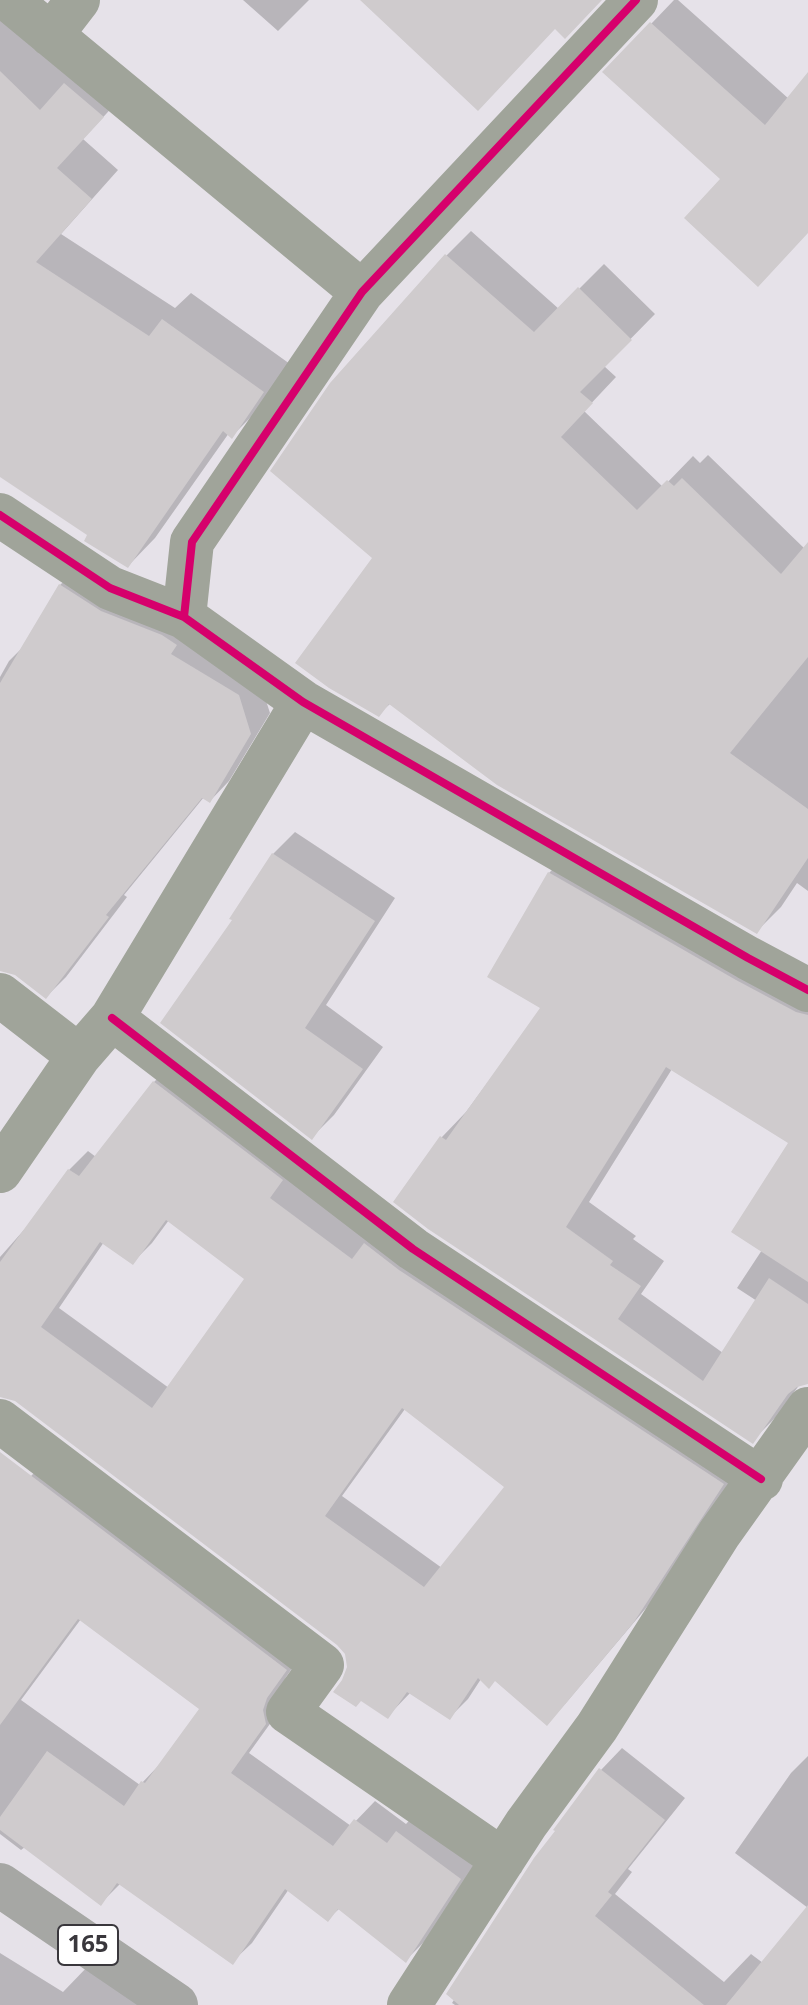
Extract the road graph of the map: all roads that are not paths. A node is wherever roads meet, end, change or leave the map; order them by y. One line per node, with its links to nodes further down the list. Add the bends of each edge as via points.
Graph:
1 (9, 0): 4 (street)
2 (78, 0): 4 (street)
3 (636, 0): 5 (street)
4 (51, 35): 5 (street)
5 (362, 292): 7 (street, via 192,542)
6 (0, 515): 7 (street, via 110,588)
7 (184, 617): 8 (street)
8 (303, 702): 9 (street); 11 (street)
9 (808, 990)
10 (0, 995): 12 (street)
11 (112, 1018): 12 (street); 16 (street, via 413,1249)
12 (79, 1056): 13 (street)
13 (0, 1171)
14 (808, 1409): 16 (street)
15 (0, 1421): 17 (street, via 322,1665 288,1712)
16 (761, 1479): 17 (street)
17 (503, 1860): 20 (street)
18 (0, 1885): 19 (highway, 165)
19 (176, 2005)
20 (409, 2005)

